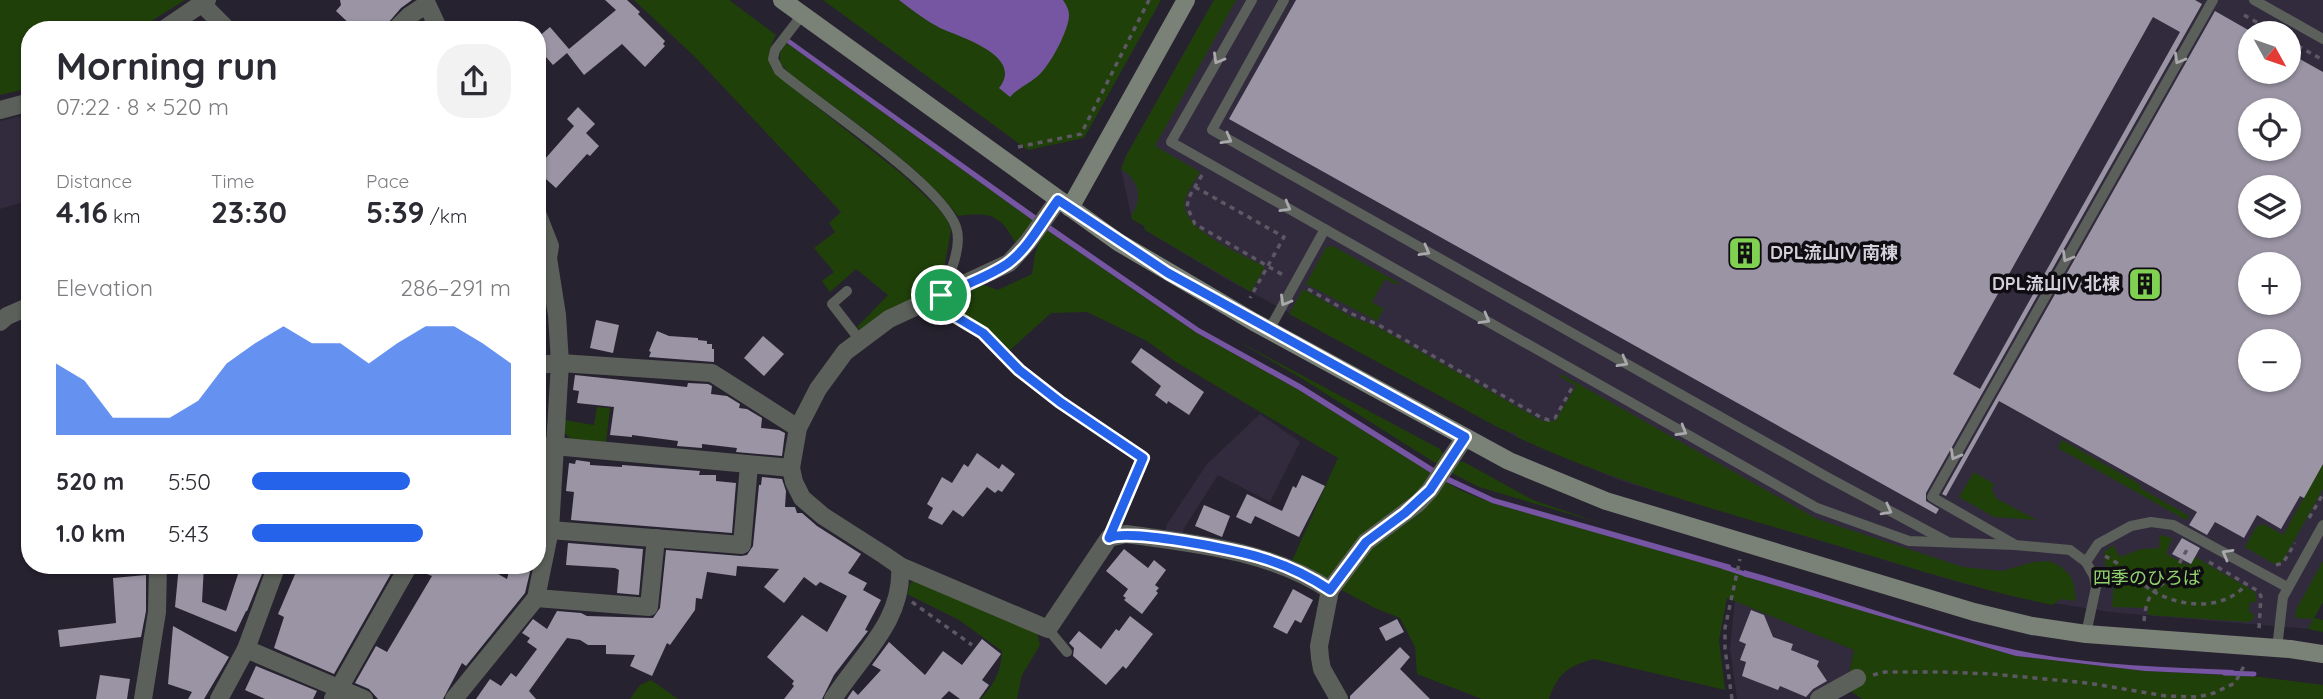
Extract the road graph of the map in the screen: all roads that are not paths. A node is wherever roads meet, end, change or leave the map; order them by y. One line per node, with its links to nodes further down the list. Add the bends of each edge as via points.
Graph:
1 (782, 0): 9 (street)
2 (1186, 0): 17 (street)
3 (1252, 0): 18 (lane, one-way to 18, via 1171,142)
4 (1284, 0): 36 (lane, one-way to 36, via 1212,130)
5 (2213, 0): 37 (lane, one-way to 37, via 1932,497)
6 (2253, 0): 14 (lane)
7 (205, 2): 10 (street); 11 (street)
8 (430, 2): 12 (street); 13 (street)
9 (802, 15): 17 (street); 21 (lane, via 775,50 773,60 779,71 911,175 948,212 957,229 957,247)
10 (176, 21)
11 (221, 21)
12 (403, 21)
13 (436, 21)
14 (2323, 39)
15 (21, 104): 16 (street)
16 (0, 110)
17 (1064, 204): 21 (street, via 1041,223 1009,262); 24 (street, via 1168,273)
18 (1325, 229): 24 (lane, one-way to 24); 36 (lane, one-way to 36, via 1817,508 1909,541)
19 (546, 236): 26 (street)
20 (847, 291): 25 (lane, via 832,304)
21 (934, 297): 25 (street)
22 (21, 311): 23 (street)
23 (0, 322)
24 (1269, 330): 29 (street)
25 (859, 340): 28 (street, via 831,370)
26 (560, 363): 27 (street); 28 (street, via 712,373); 30 (street)
27 (546, 364)
28 (797, 428): 32 (street)
29 (1465, 437): 46 (street, via 1418,503 1366,542); 49 (street, via 1509,461 1606,501 1974,612)
30 (546, 447): 31 (street); 34 (street)
31 (749, 466): 32 (street); 35 (street, via 742,545)
32 (790, 468): 40 (street, via 802,498 822,516)
33 (2323, 525): 45 (lane)
34 (550, 530): 35 (street); 38 (street)
35 (656, 538): 47 (street, via 649,607)
36 (1947, 542): 37 (lane)
37 (2015, 545): 39 (lane, via 2070,550)
38 (546, 549)
39 (2086, 562): 45 (lane, one-way to 39, via 2173,525 2151,522 2131,526 2098,544); 49 (lane, via 2096,587)
40 (900, 566): 48 (street); 60 (street, via 899,592 884,631)
41 (158, 574): 56 (street, via 157,612)
42 (274, 574): 51 (street)
43 (404, 574): 55 (street)
44 (541, 574): 47 (street)
45 (2287, 587): 50 (lane, via 2279,613)
46 (1330, 590): 48 (street, via 1262,557 1126,534 1109,538); 61 (street, via 1320,658)
47 (536, 598): 59 (street)
48 (1048, 629): 52 (lane)
49 (2087, 634): 50 (street)
50 (2277, 648): 53 (street)
51 (246, 649): 55 (street); 57 (street)
52 (1067, 652)
53 (2323, 654)
54 (1857, 678): 62 (street)
55 (336, 694): 58 (street)
56 (143, 699)
57 (219, 699)
58 (364, 699)
59 (454, 699)
60 (833, 699)
61 (1339, 699)
62 (1819, 699)

